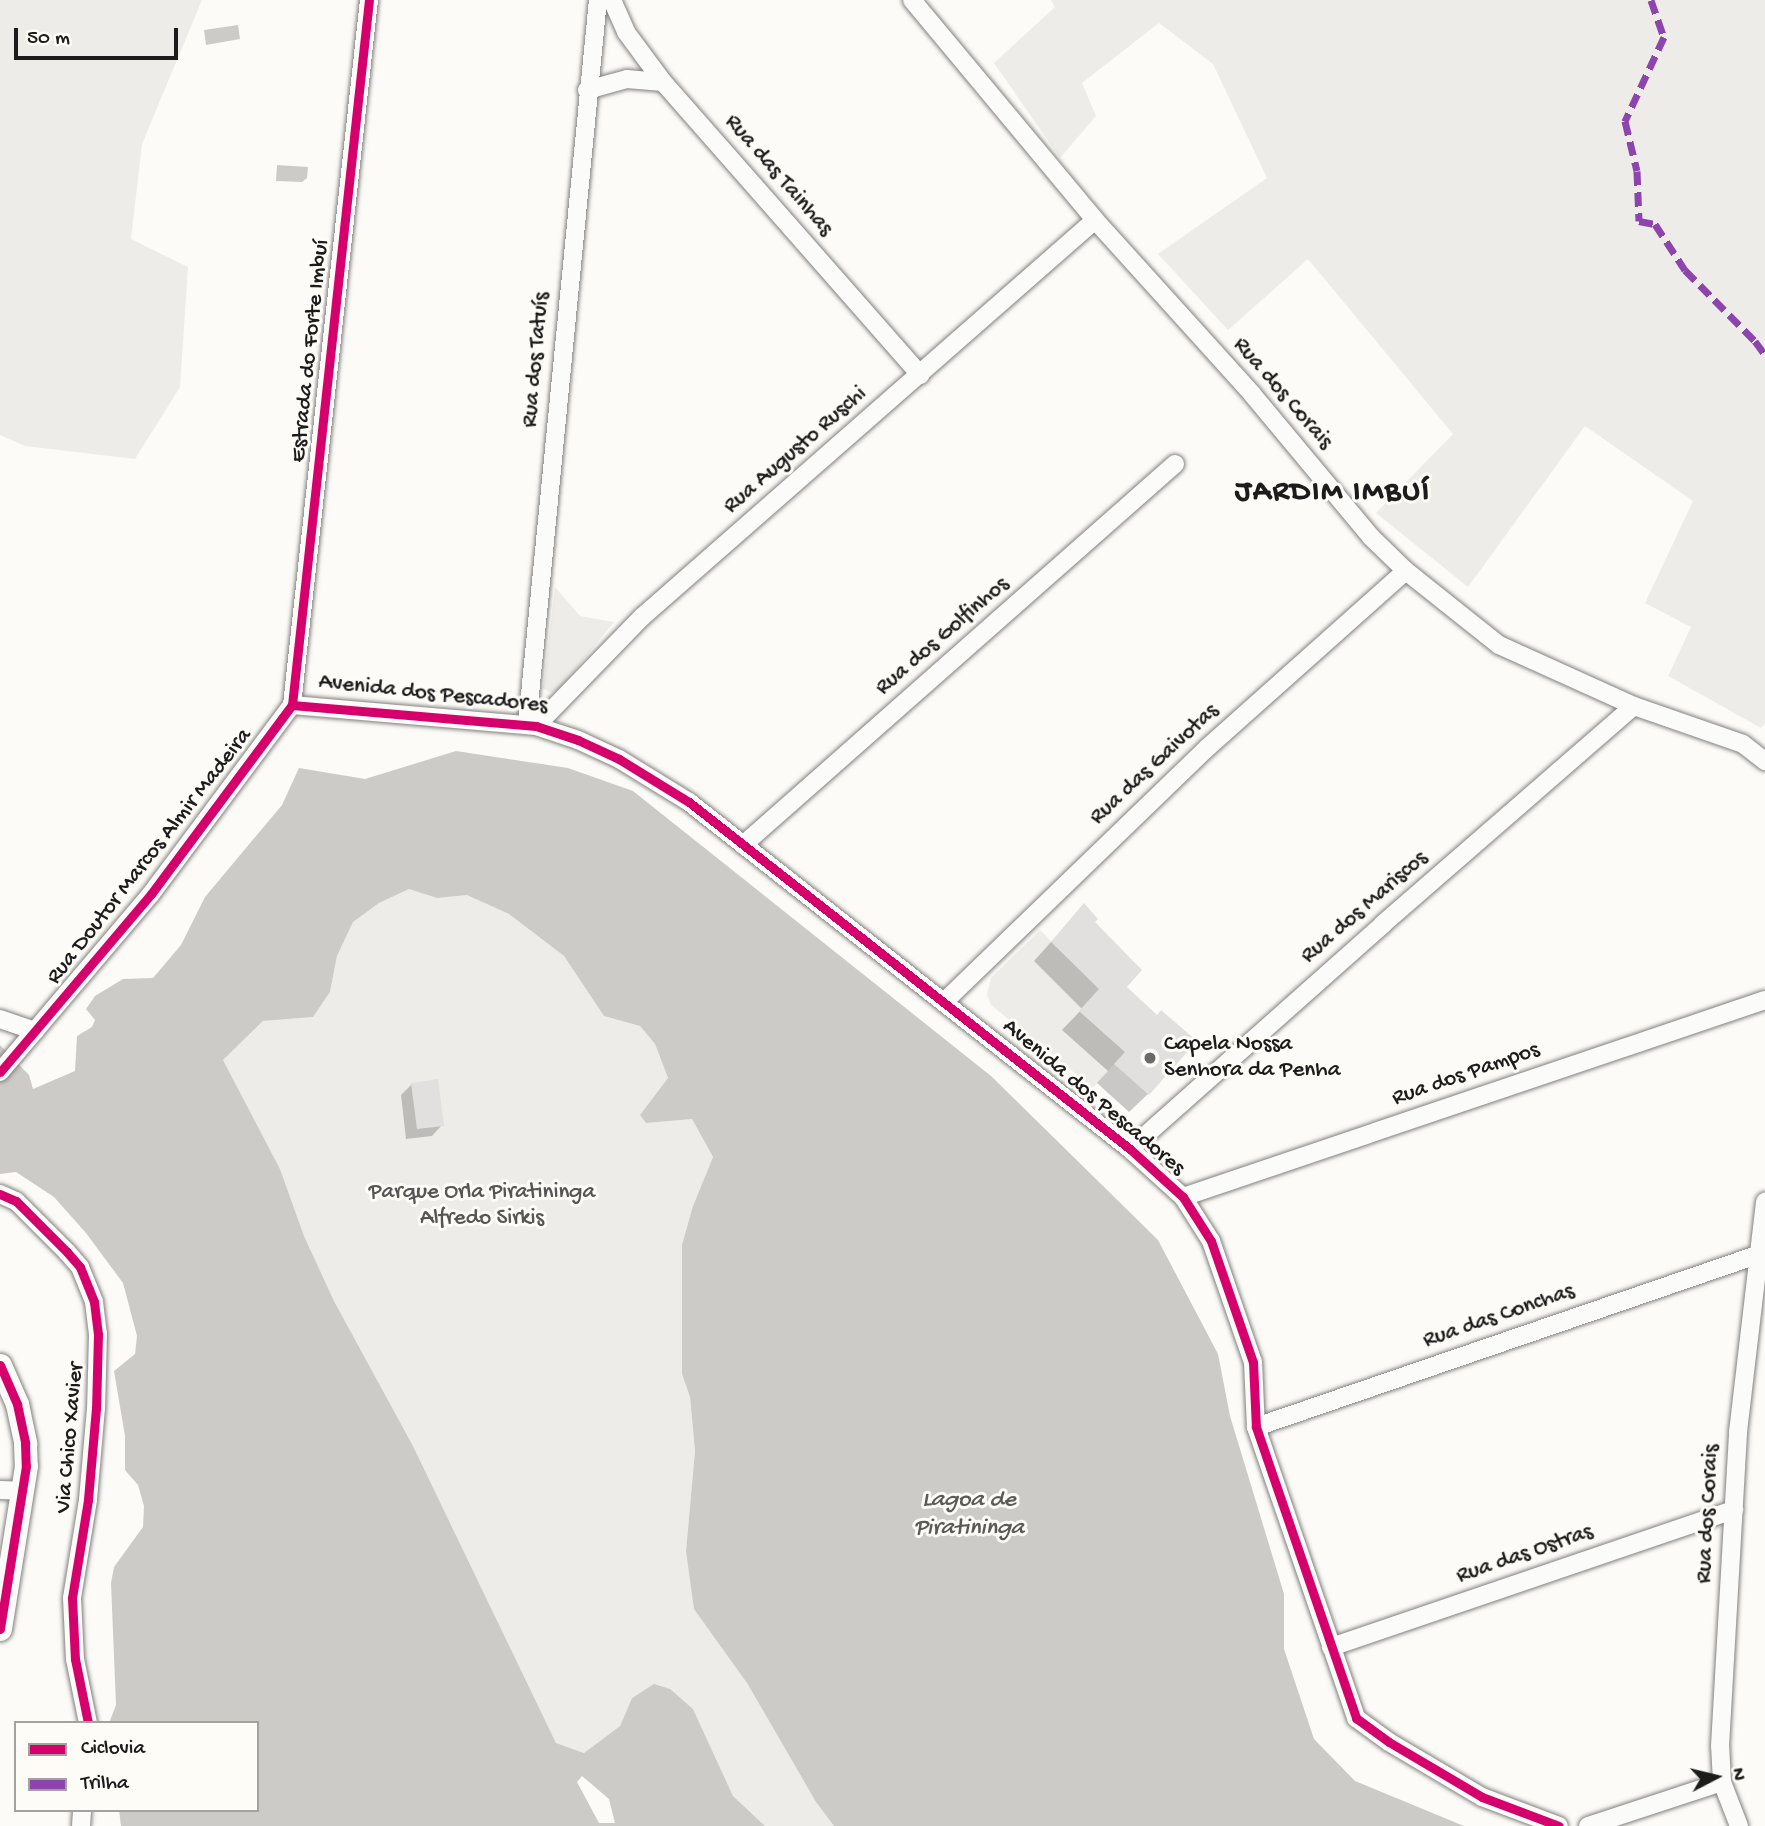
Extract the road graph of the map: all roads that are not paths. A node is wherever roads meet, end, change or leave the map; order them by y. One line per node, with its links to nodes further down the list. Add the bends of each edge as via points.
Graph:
1 (369, 0): 11 (street, Estrada do Forte Imbuí)
2 (598, 0): 6 (street, Rua dos Tatuís)
3 (611, 0): 5 (street, Rua das Tainhas, via 626,32)
4 (912, 0): 7 (street, Rua dos Corais)
5 (663, 82): 6 (street, via 627,79); 8 (street, Rua das Tainhas)
6 (587, 90): 13 (street, Rua dos Tatuís)
7 (1095, 220): 8 (street, Rua Augusto Ruschi); 10 (street, Rua dos Corais, via 1252,394 1371,537)
8 (920, 375): 13 (street, Rua Augusto Ruschi, via 642,617)
9 (1175, 464): 15 (street, Rua dos Golfinhos)
10 (1406, 571): 12 (street, Rua dos Corais, via 1499,645); 17 (street, Rua das Gaivotas, via 1207,748)
11 (292, 705): 13 (street, Avenida dos Pescadores); 19 (street, Rua Doutor Marcos Almir Madeira, via 158,884)
12 (1634, 706): 14 (street, Rua dos Corais, via 1742,744); 21 (street, Rua dos Mariscos)
13 (531, 726): 15 (street, Avenida dos Pescadores, via 619,759 689,802)
14 (1765, 761)
15 (743, 845): 17 (street, Avenida dos Pescadores)
16 (1765, 1000): 23 (street, Rua dos Pampos)
17 (945, 1001): 21 (street, Avenida dos Pescadores)
18 (0, 1019): 19 (street)
19 (35, 1031): 20 (street, Rua Doutor Marcos Almir Madeira)
20 (0, 1072)
21 (1130, 1149): 23 (street, Avenida dos Pescadores)
22 (0, 1194): 32 (street, Via Chico Xavier, via 16,1201 67,1252 80,1267 94,1302 96,1408 88,1500 72,1598 75,1659)
23 (1183, 1197): 27 (street, Avenida dos Pescadores, via 1211,1241 1253,1362)
24 (1765, 1202): 25 (street, Rua dos Corais)
25 (1757, 1255): 27 (street, Rua das Conchas); 29 (street, Rua dos Corais)
26 (0, 1364): 28 (street, via 17,1404 25,1443)
27 (1256, 1427): 31 (street, Avenida dos Pescadores)
28 (11, 1491): 30 (street)
29 (1734, 1510): 31 (street, Rua das Ostras); 33 (street, Rua dos Corais, via 1720,1746)
30 (0, 1629)
31 (1331, 1647): 34 (street, Avenida dos Pescadores, via 1356,1718 1482,1797)
32 (88, 1721)
33 (1722, 1782): 35 (street); 36 (street, Rua dos Corais)
34 (1559, 1826)
35 (1588, 1826)
36 (1738, 1826)

